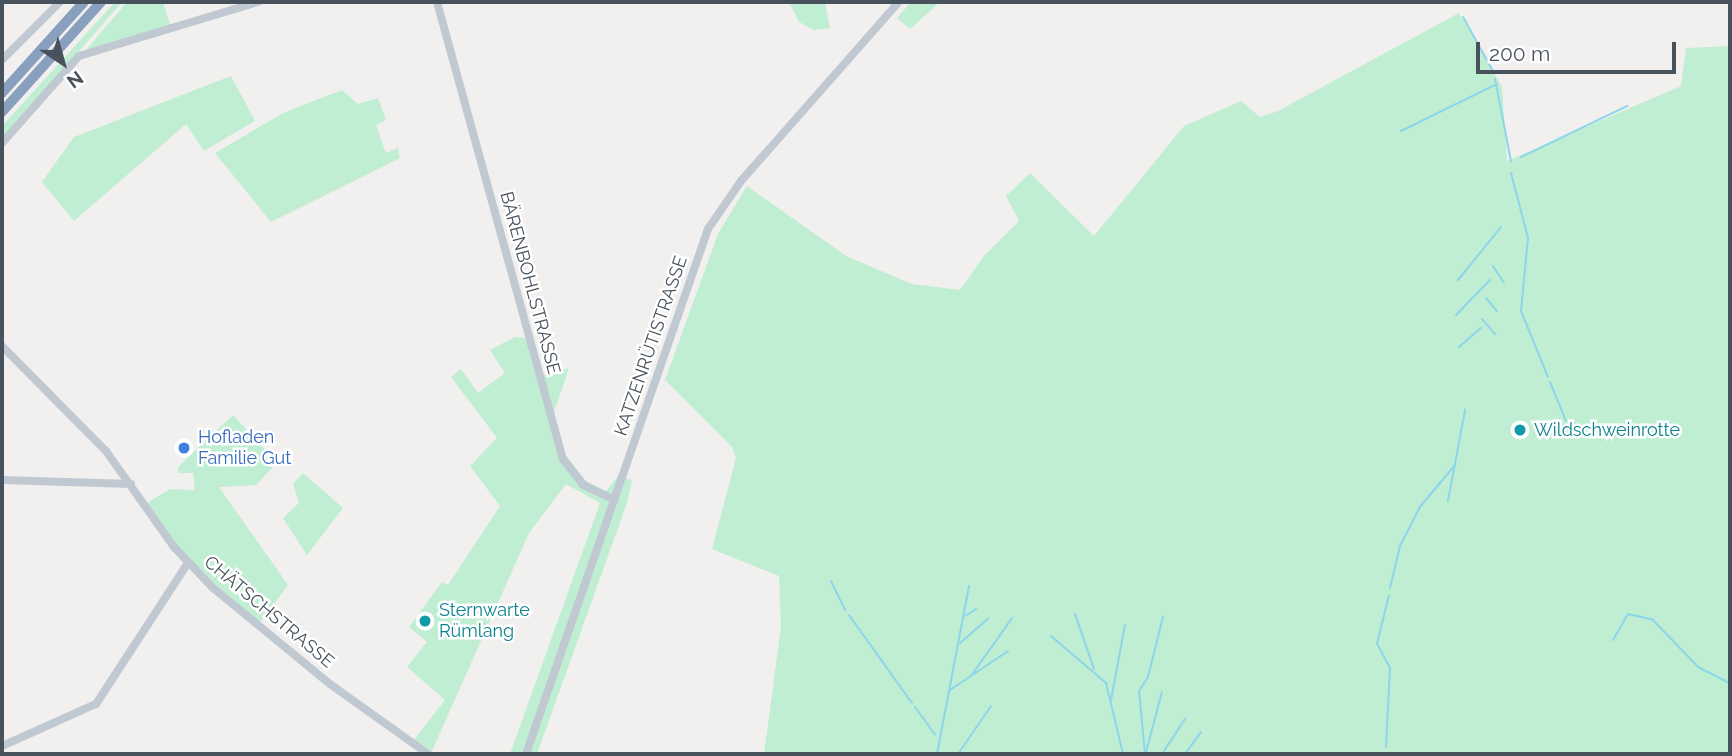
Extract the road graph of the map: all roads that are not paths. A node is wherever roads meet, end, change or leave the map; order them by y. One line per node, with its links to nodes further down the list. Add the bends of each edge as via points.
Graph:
1 (61, 2): 7 (street)
2 (84, 2): 8 (highway)
3 (101, 2): 9 (highway)
4 (258, 2): 10 (street, via 79,56)
5 (437, 2): 14 (street, BÄRENBOHLSTRASSE, via 563,459 583,485)
6 (899, 2): 14 (street, KATZENRÜTISTRASSE, via 715,216)
7 (2, 60)
8 (2, 93)
9 (2, 112)
10 (2, 143)
11 (2, 346): 13 (street, CHÄTSCHSTRASSE)
12 (2, 480): 13 (street)
13 (131, 484): 15 (street, CHÄTSCHSTRASSE)
14 (615, 500): 18 (street, KATZENRÜTISTRASSE)
15 (188, 563): 16 (street, via 96,704); 17 (street, CHÄTSCHSTRASSE, via 281,646)
16 (2, 746)
17 (428, 754)
18 (526, 754)

